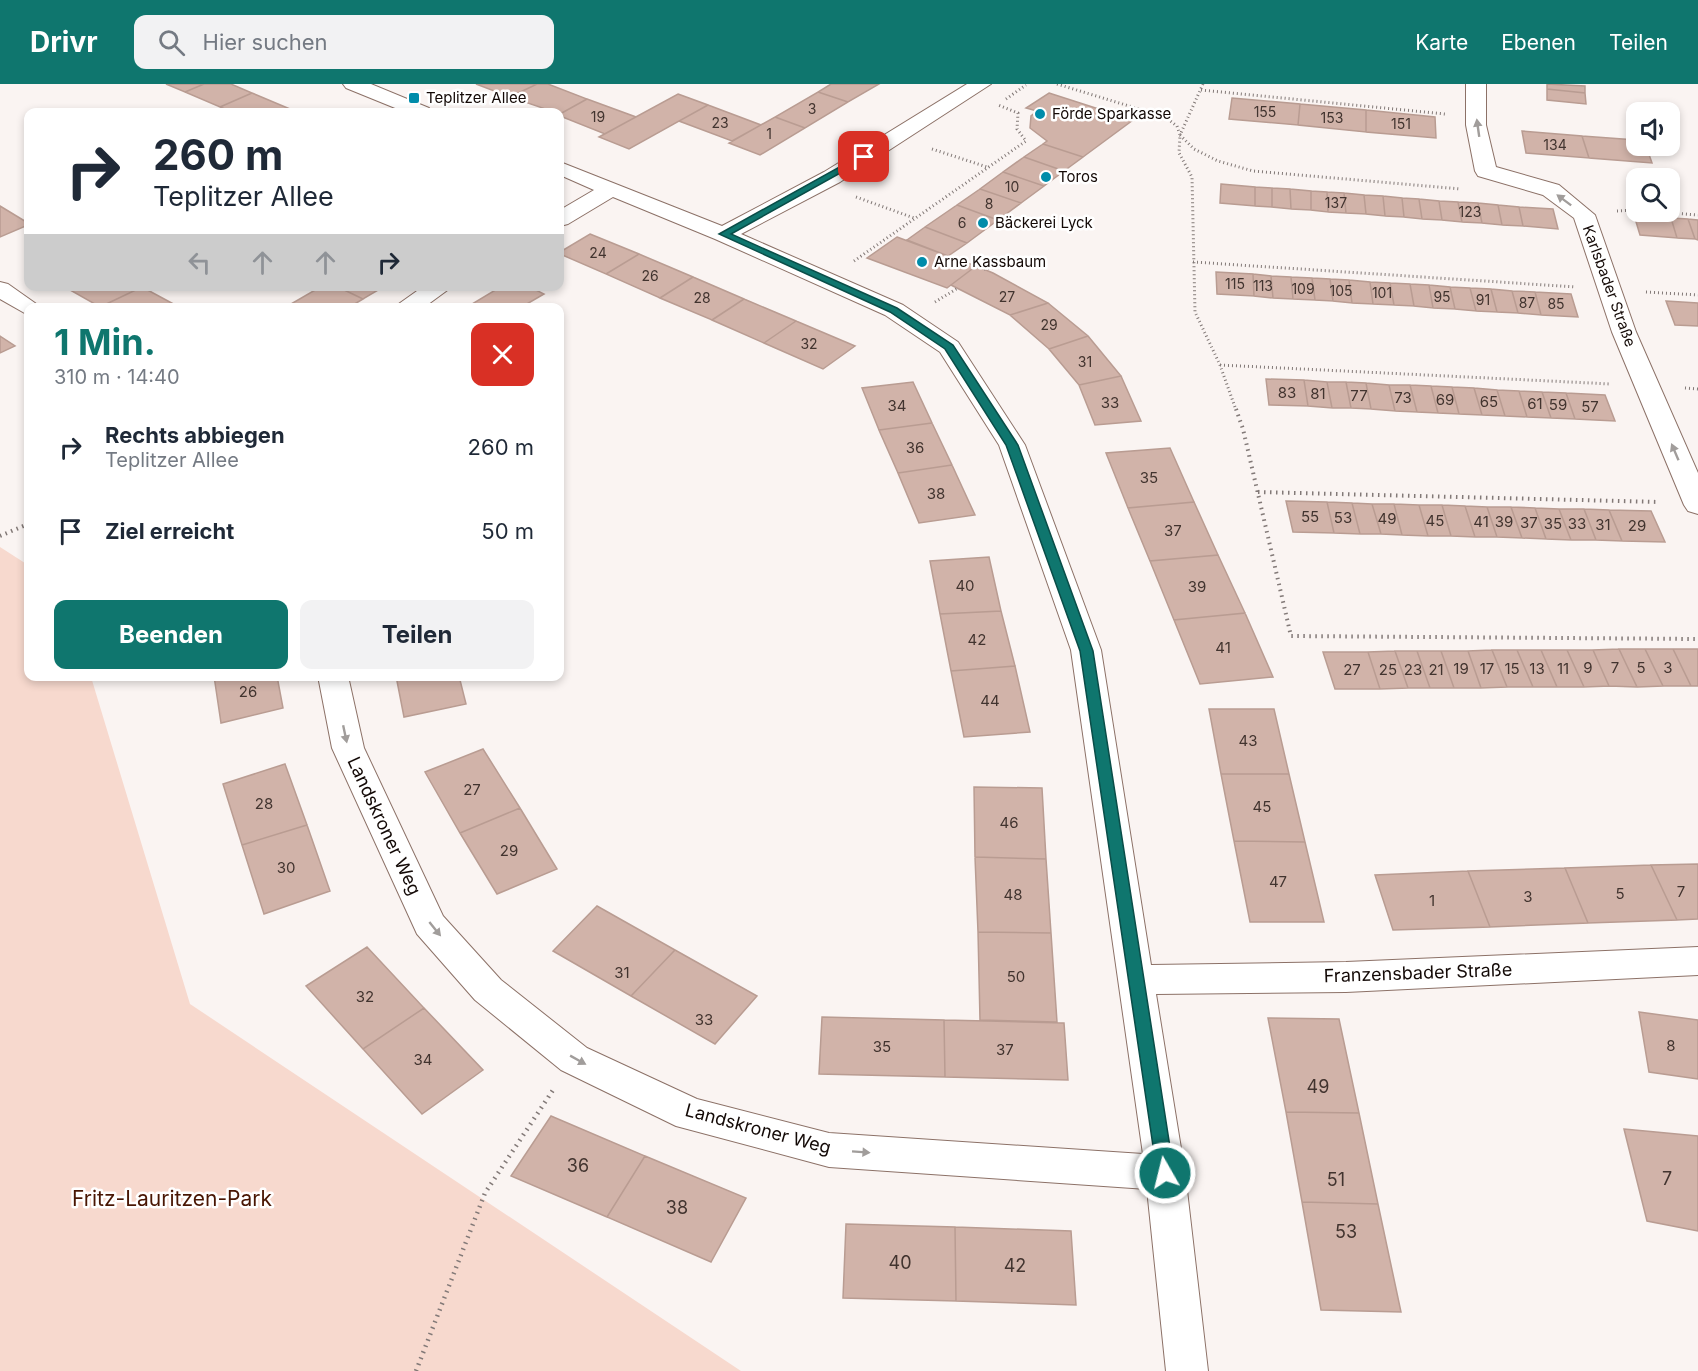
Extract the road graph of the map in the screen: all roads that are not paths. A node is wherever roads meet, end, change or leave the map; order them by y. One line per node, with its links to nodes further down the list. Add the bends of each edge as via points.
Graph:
1 (353, 84): 4 (street)
2 (981, 84): 8 (street, via 820,183)
3 (1476, 84): 13 (street, Karlsbader Straße, one-way to 3, via 1647,386 1584,215 1551,190 1486,171 1476,117)
4 (413, 108)
5 (564, 170): 6 (street)
6 (611, 189): 7 (street); 8 (street)
7 (564, 217)
8 (723, 234): 16 (street, via 894,310 949,347 1012,445 1086,651)
9 (0, 289): 12 (street)
10 (434, 291): 11 (street)
11 (413, 303)
12 (24, 304)
13 (1697, 504)
14 (334, 681): 17 (street, Landskroner Weg, one-way to 17, via 348,748 429,924 488,990 574,1059 690,1114 829,1150)
15 (1698, 961): 16 (street, Franzensbader Straße, via 1346,977)
16 (1137, 980): 17 (street)
17 (1165, 1173): 18 (street)
18 (1187, 1371)

